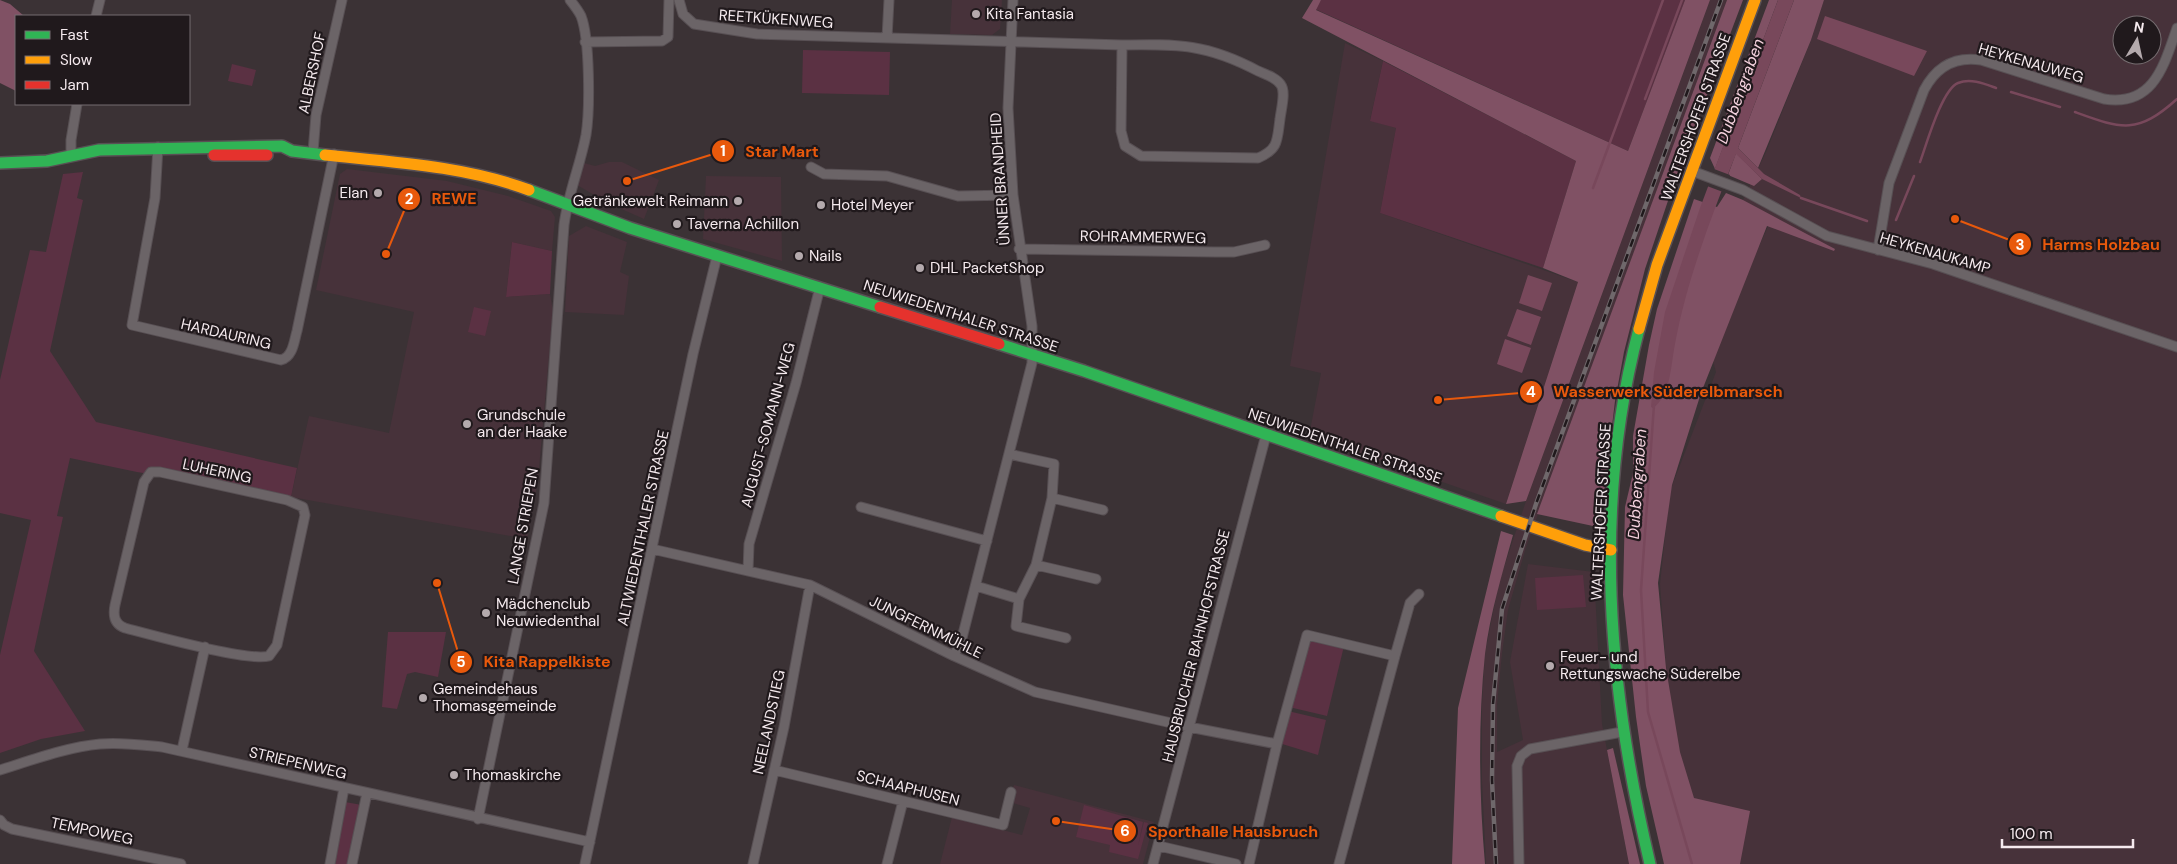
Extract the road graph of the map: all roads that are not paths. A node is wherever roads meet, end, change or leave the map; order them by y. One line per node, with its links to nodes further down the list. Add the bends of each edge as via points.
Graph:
1 (100, 0): 9 (street)
2 (341, 0): 17 (street, ALBERSHOF, via 316,115)
3 (570, 0): 12 (street, LANGE STRIEPEN, via 581,16)
4 (669, 0): 12 (street, via 668,37 662,42)
5 (679, 0): 11 (street, REETKÜKENWEG, via 683,14 690,22 710,28 773,35)
6 (889, 0): 11 (street)
7 (1013, 0): 13 (street, ÜNNER BRANDHEID)
8 (1755, 0): 23 (street, WALTERSHOFER STRASSE)
9 (96, 15)
10 (2177, 28): 28 (street, HEYKENAUWEG, via 2164,64 2152,84 2138,96 2123,100 2104,99 1981,60 1962,60 1943,66 1924,90 1890,178)
11 (887, 38): 13 (street, REETKÜKENWEG)
12 (585, 42): 25 (street, LANGE STRIEPEN, via 586,134)
13 (1010, 43): 14 (street, REETKÜKENWEG); 24 (street, ÜNNER BRANDHEID, via 1008,108)
14 (1122, 45): 14 (street, REETKÜKENWEG, via 1207,49 1235,59 1278,82 1283,90 1277,143 1270,152 1258,158 1141,156 1125,146 1121,131)
15 (78, 105): 20 (street)
16 (158, 151): 17 (street, NEUWIEDENTHALER STRASSE, via 282,146 292,151); 18 (street, HARDAURING, via 149,238 132,326 281,360 291,352 297,331); 20 (street, NEUWIEDENTHALER STRASSE, via 99,150)
17 (313, 152): 18 (street, NEUWIEDENTHALER STRASSE)
18 (334, 154): 25 (street, NEUWIEDENTHALER STRASSE, via 471,174 515,185)
19 (0, 155): 20 (street, NEUWIEDENTHALER STRASSE, via 47,152)
20 (71, 155): 21 (street, NEUWIEDENTHALER STRASSE, via 47,161)
21 (0, 163)
22 (811, 167): 24 (street, via 824,174 887,176 958,196)
23 (1692, 171): 28 (street, HEYKENAUKAMP, via 1730,185 1826,236); 40 (street, WALTERSHOFER STRASSE, via 1649,288 1636,337 1622,412)
24 (1012, 195): 27 (street, ÜNNER BRANDHEID)
25 (567, 204): 29 (street, NEUWIEDENTHALER STRASSE); 62 (street, LANGE STRIEPEN, via 544,503)
26 (1265, 245): 27 (street, ROHRAMMERWEG, via 1234,252)
27 (1019, 249): 32 (street, ÜNNER BRANDHEID, via 1032,326)
28 (1878, 250): 31 (street, HEYKENAUKAMP, via 1933,264)
29 (717, 256): 30 (street, NEUWIEDENTHALER STRASSE); 39 (street, ALTWIEDENTHALER STRASSE)
30 (820, 286): 32 (street, NEUWIEDENTHALER STRASSE); 42 (street, AUGUST-SOMANN-WEG, via 796,383 749,544)
31 (2177, 347)
32 (1033, 354): 33 (street, NEUWIEDENTHALER STRASSE); 34 (street, ÜNNER BRANDHEID)
33 (1266, 435): 40 (street, NEUWIEDENTHALER STRASSE, via 1585,545); 52 (street, HAUSBRUCHER BAHNHOFSTRASSE)
34 (1009, 454): 35 (street, via 1054,464); 38 (street, ÜNNER BRANDHEID)
35 (1052, 498): 37 (street); 41 (street)
36 (861, 506): 38 (street)
37 (1103, 510)
38 (987, 541): 45 (street, ÜNNER BRANDHEID)
39 (652, 549): 42 (street, JUNGFERNMÜHLE); 64 (street, ALTWIEDENTHALER STRASSE)
40 (1611, 550): 53 (street, WALTERSHOFER STRASSE, via 1611,628)
41 (1036, 565): 43 (street); 47 (street)
42 (748, 571): 44 (street, JUNGFERNMÜHLE)
43 (1096, 579)
44 (810, 585): 50 (street, JUNGFERNMÜHLE); 57 (street, NEELANDSTIEG)
45 (976, 586): 47 (street); 50 (street, ÜNNER BRANDHEID)
46 (1419, 594): 51 (street, via 1410,603)
47 (1019, 599): 48 (street, via 1016,626)
48 (1066, 638)
49 (205, 647): 49 (street, LUHERING, via 260,658 273,654 305,511 300,505 287,500 151,472 144,482 115,605 115,619 124,628); 55 (street)
50 (954, 656): 52 (street, JUNGFERNMÜHLE, via 1035,692)
51 (1395, 656): 54 (street, via 1307,635); 75 (street)
52 (1189, 727): 54 (street, JUNGFERNMÜHLE); 65 (street, HAUSBRUCHER BAHNHOFSTRASSE)
53 (1622, 732): 76 (street, via 1530,749 1521,756 1517,766); 77 (street, WALTERSHOFER STRASSE)
54 (1277, 744): 74 (street)
55 (182, 750): 56 (street, STRIEPENWEG, via 102,744 40,757); 58 (street, STRIEPENWEG)
56 (0, 770)
57 (774, 770): 61 (street, SCHAAPHUSEN); 70 (street, NEELANDSTIEG)
58 (344, 788): 60 (street, STRIEPENWEG); 67 (street)
59 (1011, 792): 61 (street, SCHAAPHUSEN, via 1003,825)
60 (367, 793): 62 (street, STRIEPENWEG); 68 (street)
61 (903, 801): 71 (street)
62 (478, 819): 64 (street, STRIEPENWEG)
63 (0, 820): 66 (street, TEMPOWEG, via 12,829)
64 (590, 842): 69 (street, ALTWIEDENTHALER STRASSE)
65 (1159, 846): 72 (street, HAUSBRUCHER BAHNHOFSTRASSE); 73 (street)
66 (181, 864)
67 (330, 864)
68 (352, 864)
69 (585, 864)
70 (753, 864)
71 (887, 864)
72 (1153, 864)
73 (1236, 864)
74 (1249, 864)
75 (1339, 864)
76 (1519, 864)
77 (1650, 864)

